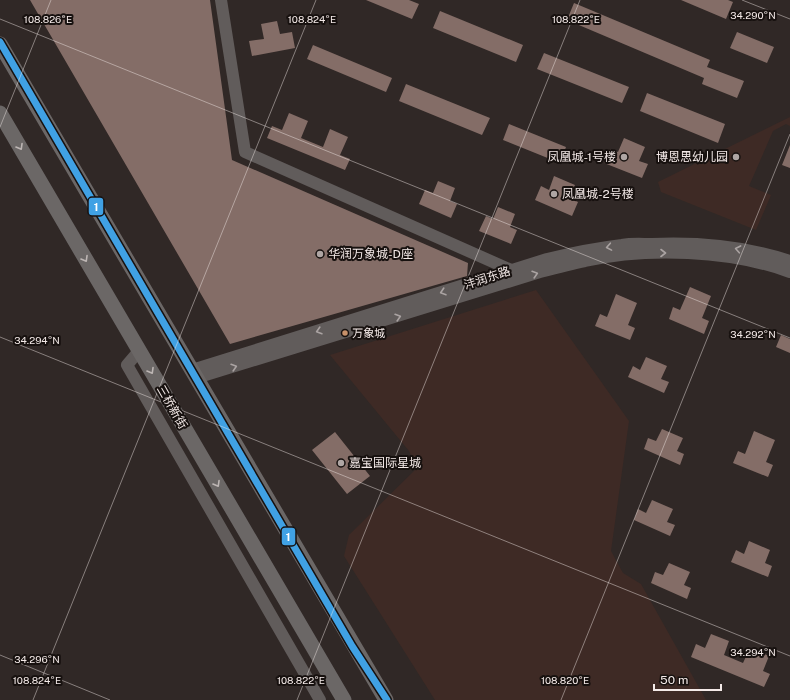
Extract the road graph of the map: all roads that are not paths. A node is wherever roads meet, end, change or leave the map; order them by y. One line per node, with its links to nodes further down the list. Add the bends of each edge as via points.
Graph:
1 (222, 0): 5 (street, via 245,152)
2 (0, 44): 8 (main road)
3 (0, 113): 7 (main road, 三桥新街, one-way to 7)
4 (790, 261): 5 (street, 沣润东路, one-way to 5, via 738,248 707,244 623,244 577,252)
5 (511, 270): 8 (street, 沣润东路, one-way to 8)
6 (790, 272): 8 (street, 沣润东路, one-way to 6, via 586,260 639,253 687,253 761,263)
7 (139, 351): 9 (street, via 127,365); 10 (main road, 三桥新街, one-way to 10)
8 (194, 374): 11 (main road)
9 (320, 700)
10 (344, 700)
11 (386, 700)

